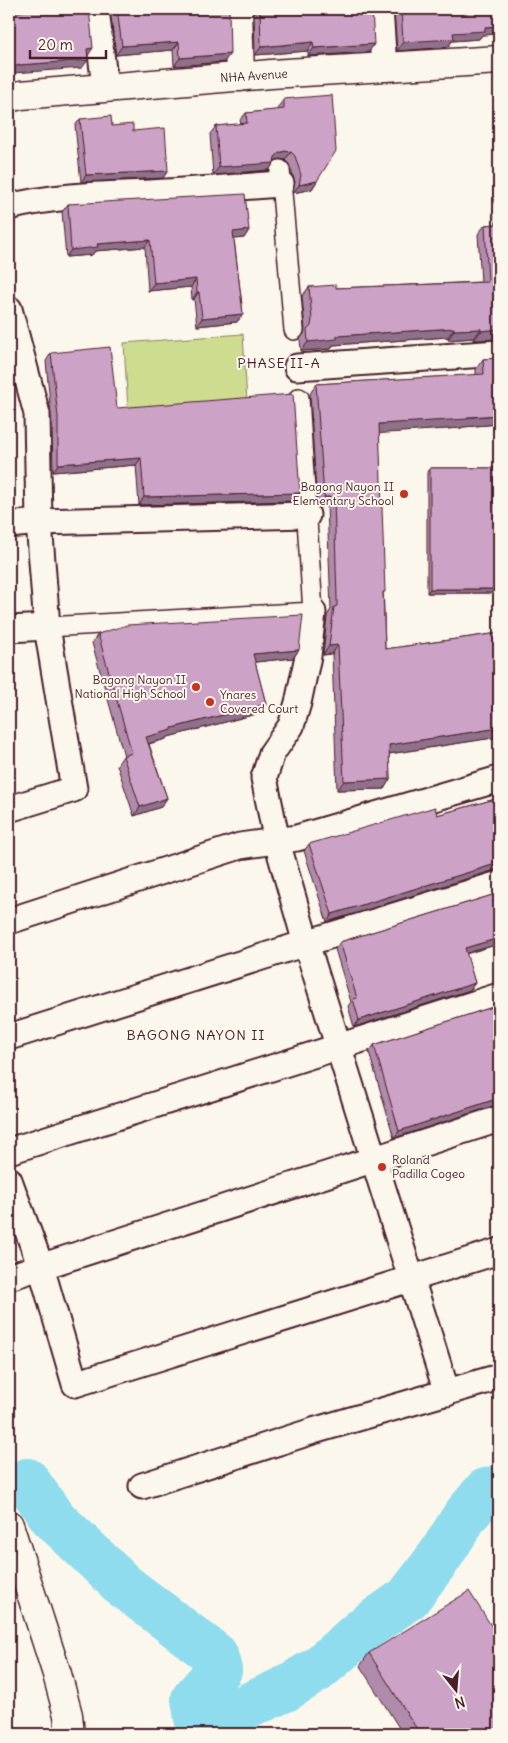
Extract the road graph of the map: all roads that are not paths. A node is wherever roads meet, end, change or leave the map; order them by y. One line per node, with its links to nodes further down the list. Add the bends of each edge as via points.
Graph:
1 (96, 9): 7 (street)
2 (238, 9): 6 (street)
3 (380, 9): 5 (street)
4 (499, 60): 5 (street, NHA Avenue)
5 (384, 67): 6 (street, NHA Avenue)
6 (240, 77): 7 (street, NHA Avenue)
7 (105, 88): 8 (street, NHA Avenue)
8 (9, 98)
9 (280, 177): 10 (street, via 150,193 38,200); 12 (street)
10 (9, 207)
11 (9, 314): 17 (street, via 36,414)
12 (294, 330)
13 (499, 353): 14 (street)
14 (297, 367)
15 (299, 398): 16 (street)
16 (307, 515): 17 (street); 19 (street)
17 (39, 522): 18 (street); 20 (street)
18 (9, 525)
19 (313, 612): 20 (street); 24 (street, via 298,703 291,726 272,754 264,778)
20 (47, 627): 21 (street); 23 (street, via 74,789)
21 (9, 629)
22 (499, 780): 24 (street)
23 (9, 809)
24 (277, 842): 26 (street, via 240,846); 27 (street)
25 (499, 884): 27 (street)
26 (9, 921)
27 (306, 942): 29 (street); 30 (street)
28 (499, 996): 30 (street)
29 (9, 1037)
30 (339, 1046): 32 (street); 33 (street)
31 (499, 1119): 33 (street)
32 (9, 1151)
33 (374, 1159): 36 (street); 38 (street)
34 (9, 1180): 36 (street)
35 (499, 1251): 38 (street)
36 (41, 1267): 37 (street); 38 (street, via 75,1384)
37 (9, 1277)
38 (412, 1278): 40 (street)
39 (499, 1377): 40 (street)
40 (447, 1393): 41 (street)
41 (142, 1486)
42 (9, 1525): 43 (street, via 57,1674)
43 (70, 1734)

